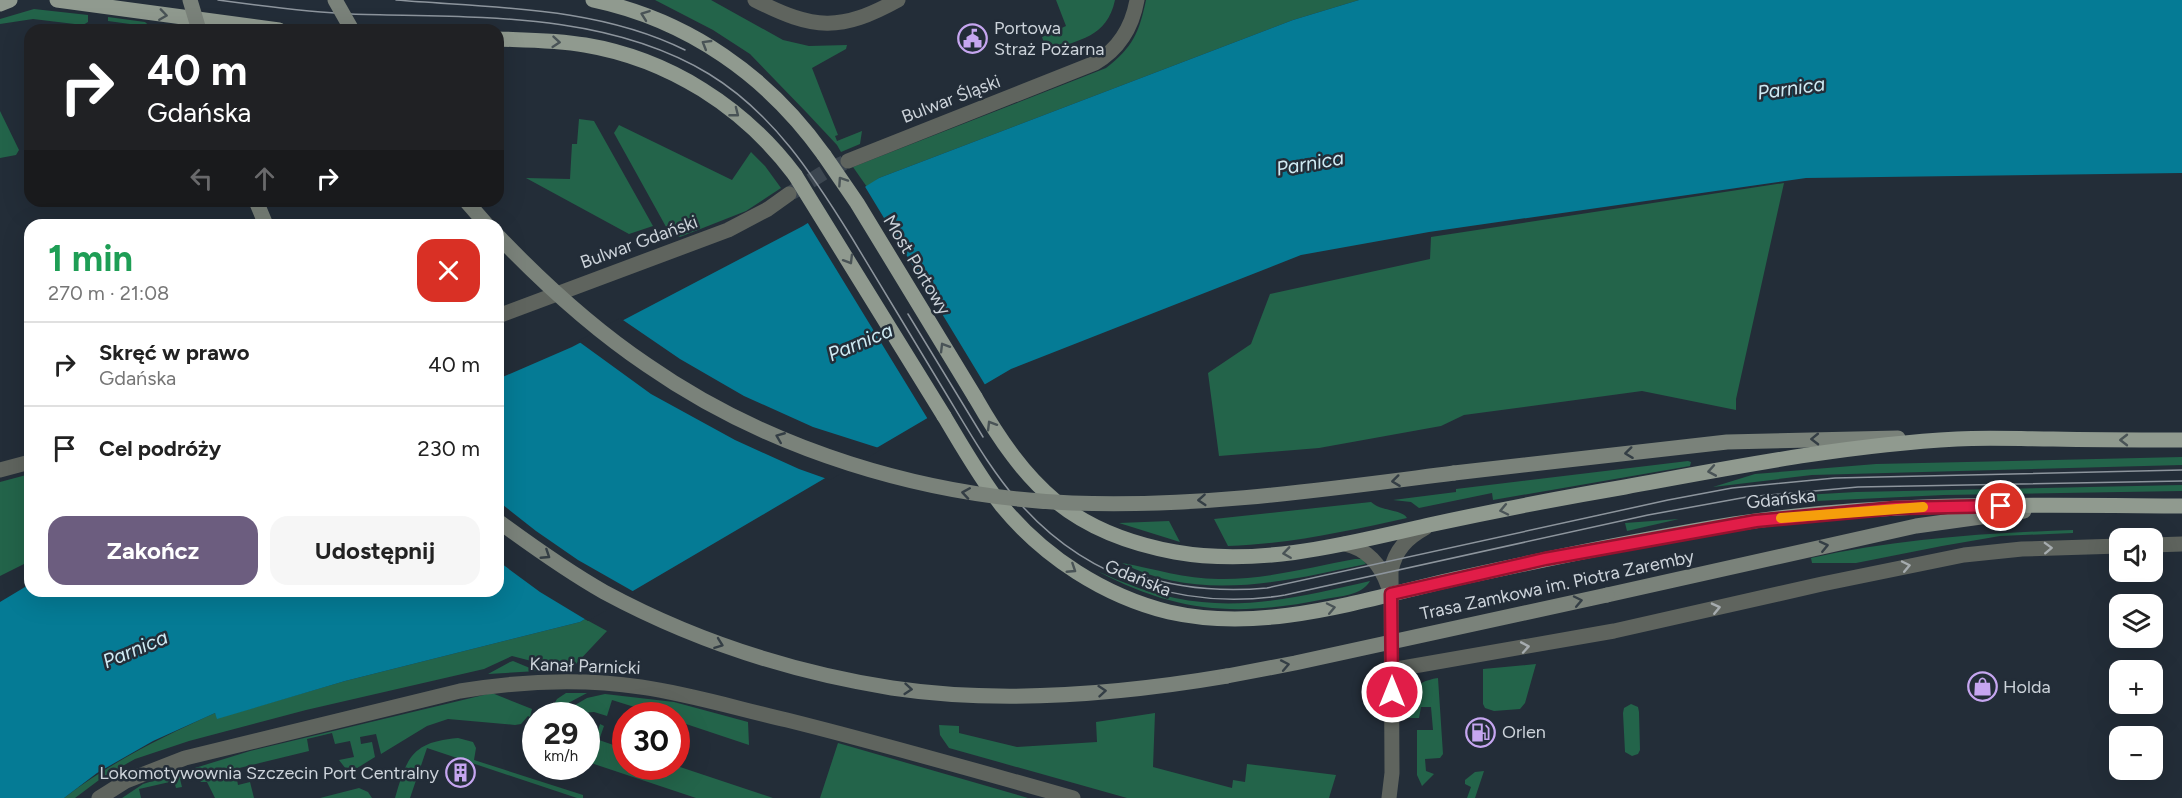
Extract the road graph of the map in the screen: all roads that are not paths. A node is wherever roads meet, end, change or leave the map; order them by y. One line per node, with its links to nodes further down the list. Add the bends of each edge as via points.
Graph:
1 (9, 0): 9 (main road)
2 (57, 0): 11 (main road, one-way to 11)
3 (190, 0): 10 (main road, bridge)
4 (335, 0): 12 (main road, bridge)
5 (593, 0): 20 (main road, Most Portowy, one-way to 5, bridge, via 856,203 805,129 781,102 730,60 674,27)
6 (756, 0): 7 (street, via 796,19 830,24 864,18)
7 (898, 0)
8 (1137, 0): 14 (street, Bulwar Śląski, via 1124,36 1095,63)
9 (0, 4)
10 (197, 24)
11 (235, 24)
12 (349, 24)
13 (504, 39): 33 (main road, Gdańska, one-way to 33, bridge, via 587,45 626,55 699,88 740,117 795,175 991,491 1026,532 1067,566 1097,584 1173,613 1231,618 1300,614)
14 (848, 161)
15 (789, 194): 19 (street, Bulwar Gdański, via 728,230)
16 (471, 207): 17 (main road)
17 (482, 219)
18 (504, 242): 21 (main road, one-way to 18, bridge, via 1727,442 1326,489 1129,504 1028,501 964,493 904,480 836,458 765,430 692,394 591,324)
19 (504, 314)
20 (975, 397): 29 (main road, Gdańska, one-way to 20, via 1282,554 1226,557 1174,552 1113,536 1069,513 1035,484 1006,448)
21 (1958, 439): 22 (main road, Gdańska, one-way to 21); 28 (main road, Gdańska, one-way to 28, via 1770,462)
22 (2182, 440)
23 (24, 464): 24 (street)
24 (0, 470)
25 (2086, 505): 26 (main road, Gdańska); 27 (main road, Trasa Zamkowa im. Piotra Zaremby, one-way to 25, bridge, via 604,591 717,643 837,678 894,688 946,693 1071,694 1201,680 1295,663 1916,526); 33 (main road, Gdańska, via 1908,508 1756,521 1545,559)
26 (2182, 506)
27 (504, 525)
28 (1430, 525): 29 (main road, Gdańska); 33 (street, Gdańska, via 1400,548 1393,563)
29 (1345, 544): 33 (street, via 1361,549 1375,561)
30 (2182, 544): 31 (street)
31 (2163, 545)
32 (2109, 546): 34 (street, one-way to 32, via 1614,631 1922,563 1990,552)
33 (1391, 594): 34 (street)
34 (1392, 670): 37 (street)
35 (99, 798): 36 (street, Kanał Parnicki, via 126,781 184,758 460,691 556,681 667,691 858,738)
36 (1073, 798)
37 (1389, 798)

